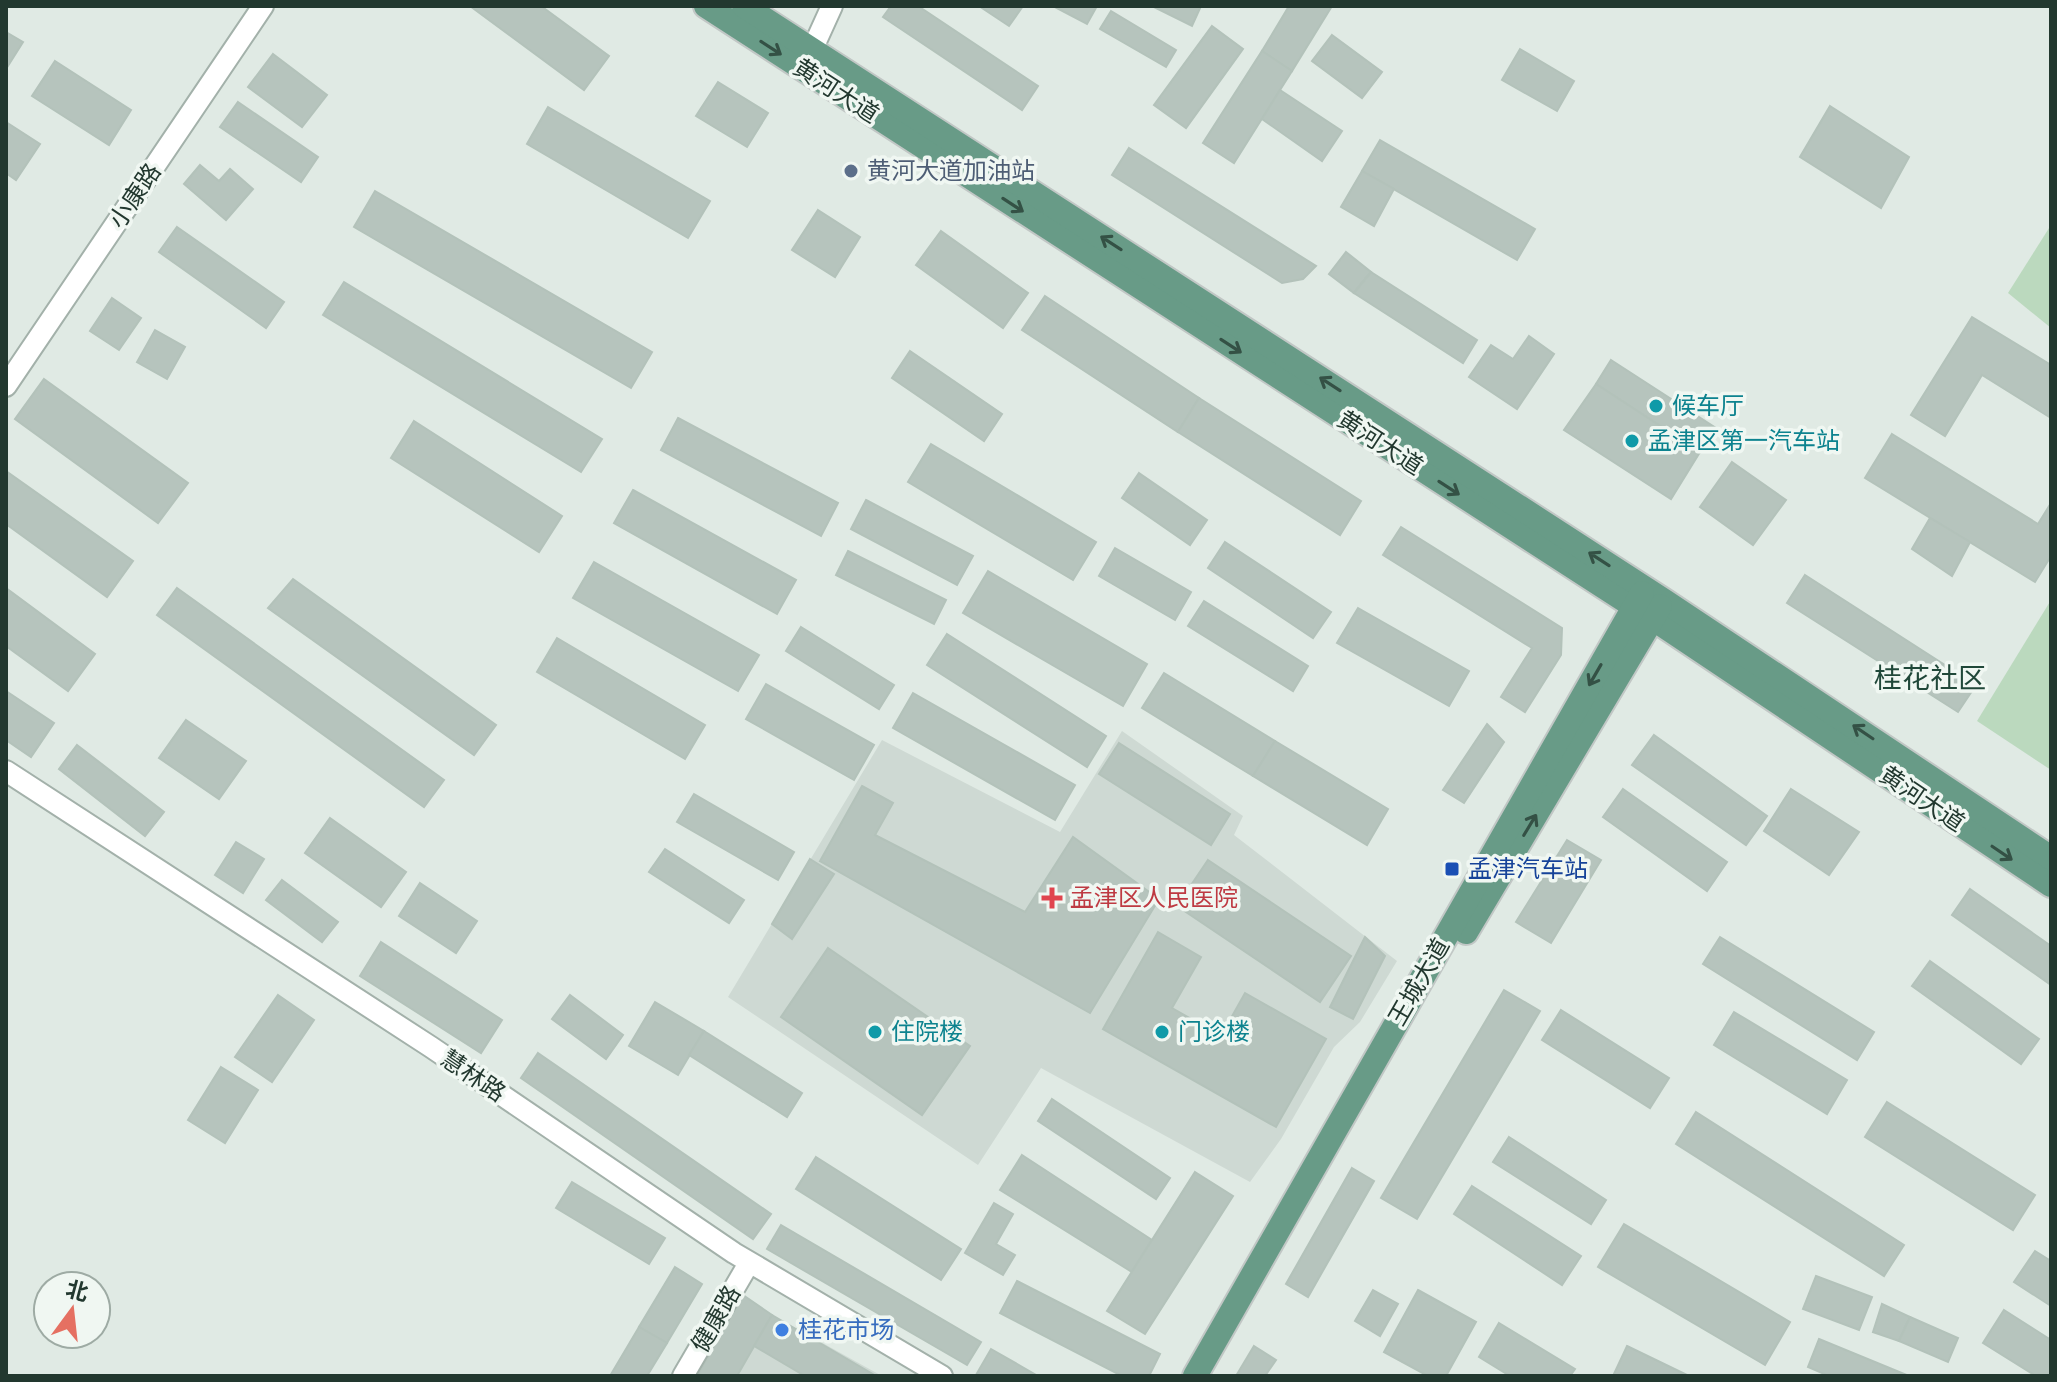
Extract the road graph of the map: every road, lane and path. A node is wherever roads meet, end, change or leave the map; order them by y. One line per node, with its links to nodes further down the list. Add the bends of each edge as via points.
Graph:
1 (263, 6): 6 (street, 小康路)
2 (706, 6): 7 (main road, 黄河大道, one-way to 7)
3 (744, 6): 5 (main road, 黄河大道)
4 (832, 6): 5 (street)
5 (812, 50): 7 (main road, 黄河大道, one-way to 5)
6 (6, 386)
7 (1648, 604): 9 (main road, 黄河大道, one-way to 7); 10 (main road, 黄河大道, one-way to 10); 14 (main road, 王城大道, one-way to 14); 15 (main road, 王城大道, one-way to 7)
8 (6, 771): 11 (street, 慧林路, via 431,1047)
9 (2051, 858)
10 (2051, 885)
11 (749, 1263): 12 (street, 健康路); 13 (street, 慧林路)
12 (683, 1376)
13 (942, 1376)
14 (1195, 1376)
15 (1213, 1376)

